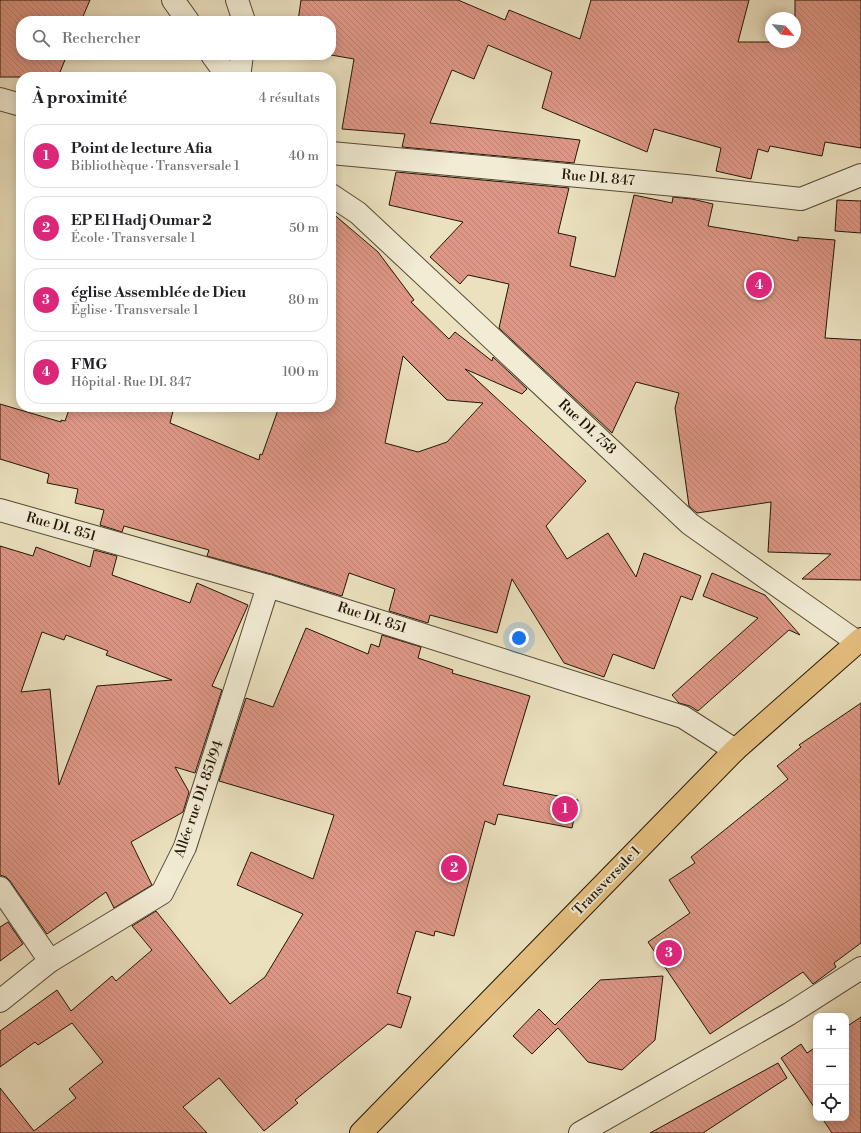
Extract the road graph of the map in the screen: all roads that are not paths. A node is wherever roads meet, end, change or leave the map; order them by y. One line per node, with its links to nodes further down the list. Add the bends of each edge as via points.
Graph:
1 (173, 0): 3 (street)
2 (237, 0): 4 (street)
3 (184, 16)
4 (242, 16)
5 (216, 60): 7 (street)
6 (241, 60): 8 (street)
7 (224, 72)
8 (240, 72)
9 (0, 99): 10 (street)
10 (16, 104)
11 (336, 153): 12 (street, Rue DI. 847, via 801,199)
12 (861, 175)
13 (336, 198): 16 (street, Rue DI. 758, via 358,213 690,524)
14 (0, 510): 15 (street, Rue DI. 851)
15 (268, 586): 17 (street, Rue DI. 851, via 683,717); 19 (street, Allée rue DI. 851/94, via 185,847 162,893)
16 (859, 641): 17 (main road, Transversale 1)
17 (735, 750): 22 (main road, Transversale 1)
18 (0, 888): 19 (street)
19 (50, 961): 21 (street, Allée rue DI. 851/94)
20 (861, 968): 23 (street, via 789,1014)
21 (0, 1001)
22 (361, 1133)
23 (580, 1133)

